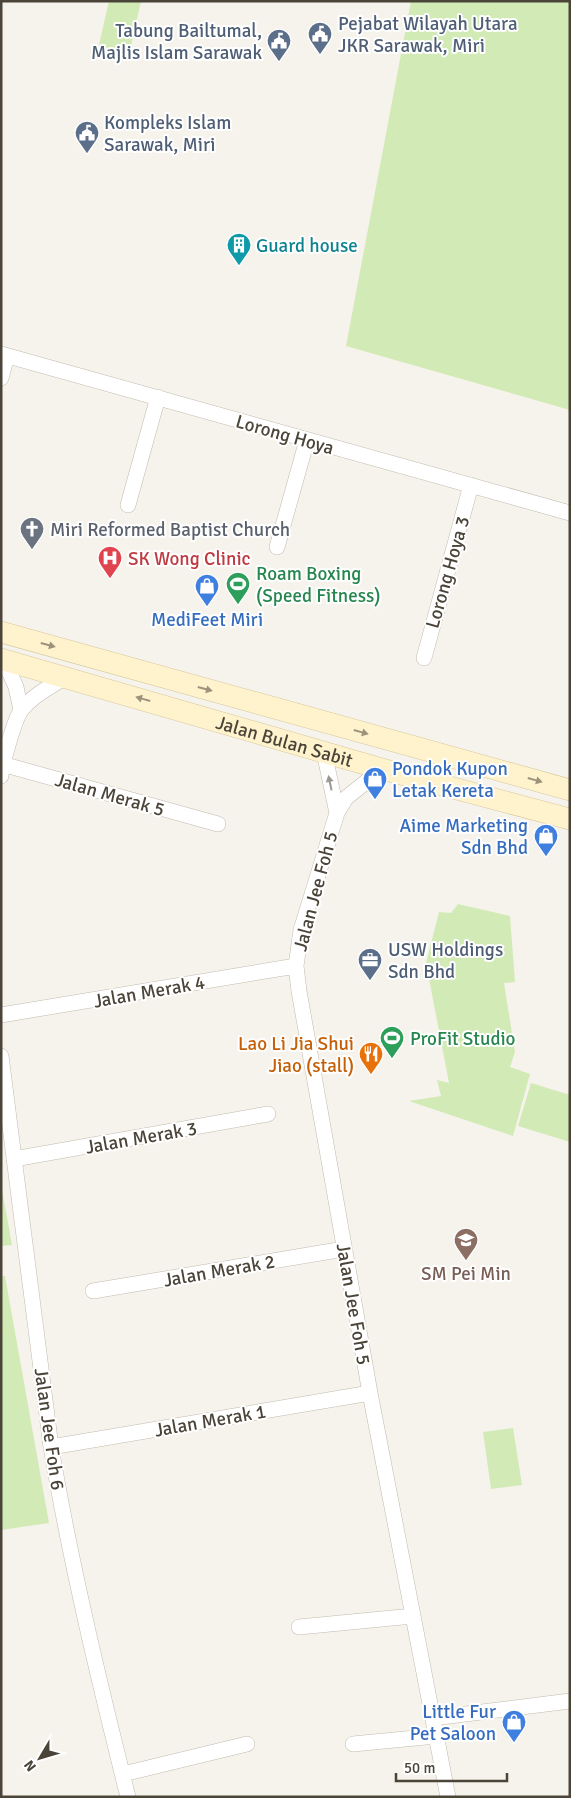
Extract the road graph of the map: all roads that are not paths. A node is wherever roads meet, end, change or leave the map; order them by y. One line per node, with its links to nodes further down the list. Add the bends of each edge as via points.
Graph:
1 (4, 355): 2 (street); 3 (street, Lorong Hoya)
2 (1, 378)
3 (158, 397): 4 (street, Lorong Hoya); 6 (street)
4 (307, 440): 5 (street, Lorong Hoya); 8 (street)
5 (471, 485): 7 (street, Lorong Hoya); 10 (street, Lorong Hoya 3)
6 (128, 506)
7 (570, 513)
8 (277, 547)
9 (1, 632): 17 (main road, Jalan Bulan Sabit, one-way to 17)
10 (424, 658)
11 (3, 660): 12 (main road, Jalan Bulan Sabit); 13 (street, via 16,687)
12 (66, 677): 13 (street); 14 (main road, Jalan Bulan Sabit, one-way to 12)
13 (21, 710): 16 (street)
14 (324, 752): 15 (main road, Jalan Bulan Sabit); 18 (street, Jalan Jee Foh 5, one-way to 14)
15 (382, 769): 18 (street, Jalan Jee Foh 5, via 346,798); 19 (main road, Jalan Bulan Sabit)
16 (2, 770): 20 (street, Jalan Merak 5)
17 (570, 790)
18 (337, 813): 21 (street, Jalan Jee Foh 5, via 301,930)
19 (570, 819)
20 (218, 824)
21 (296, 966): 22 (street, Jalan Merak 4); 26 (street, Jalan Jee Foh 5)
22 (1, 1015)
23 (1, 1056): 25 (street, Jalan Jee Foh 6)
24 (268, 1114): 25 (street, Jalan Merak 3)
25 (14, 1159): 29 (street, Jalan Jee Foh 6)
26 (344, 1249): 27 (street, Jalan Merak 2); 28 (street, Jalan Jee Foh 5)
27 (94, 1291)
28 (370, 1393): 29 (street, Jalan Merak 1); 30 (street, Jalan Jee Foh 5)
29 (51, 1447): 37 (street, Jalan Jee Foh 6, via 71,1557)
30 (413, 1616): 31 (street); 33 (street, Jalan Jee Foh 5)
31 (299, 1627)
32 (570, 1700): 33 (street)
33 (432, 1718): 34 (street, Jalan Jee Foh 5)
34 (436, 1736): 36 (street); 39 (street, Jalan Jee Foh 5)
35 (247, 1744): 37 (street)
36 (354, 1744)
37 (123, 1774): 38 (street, Jalan Jee Foh 6)
38 (128, 1797)
39 (448, 1797)

